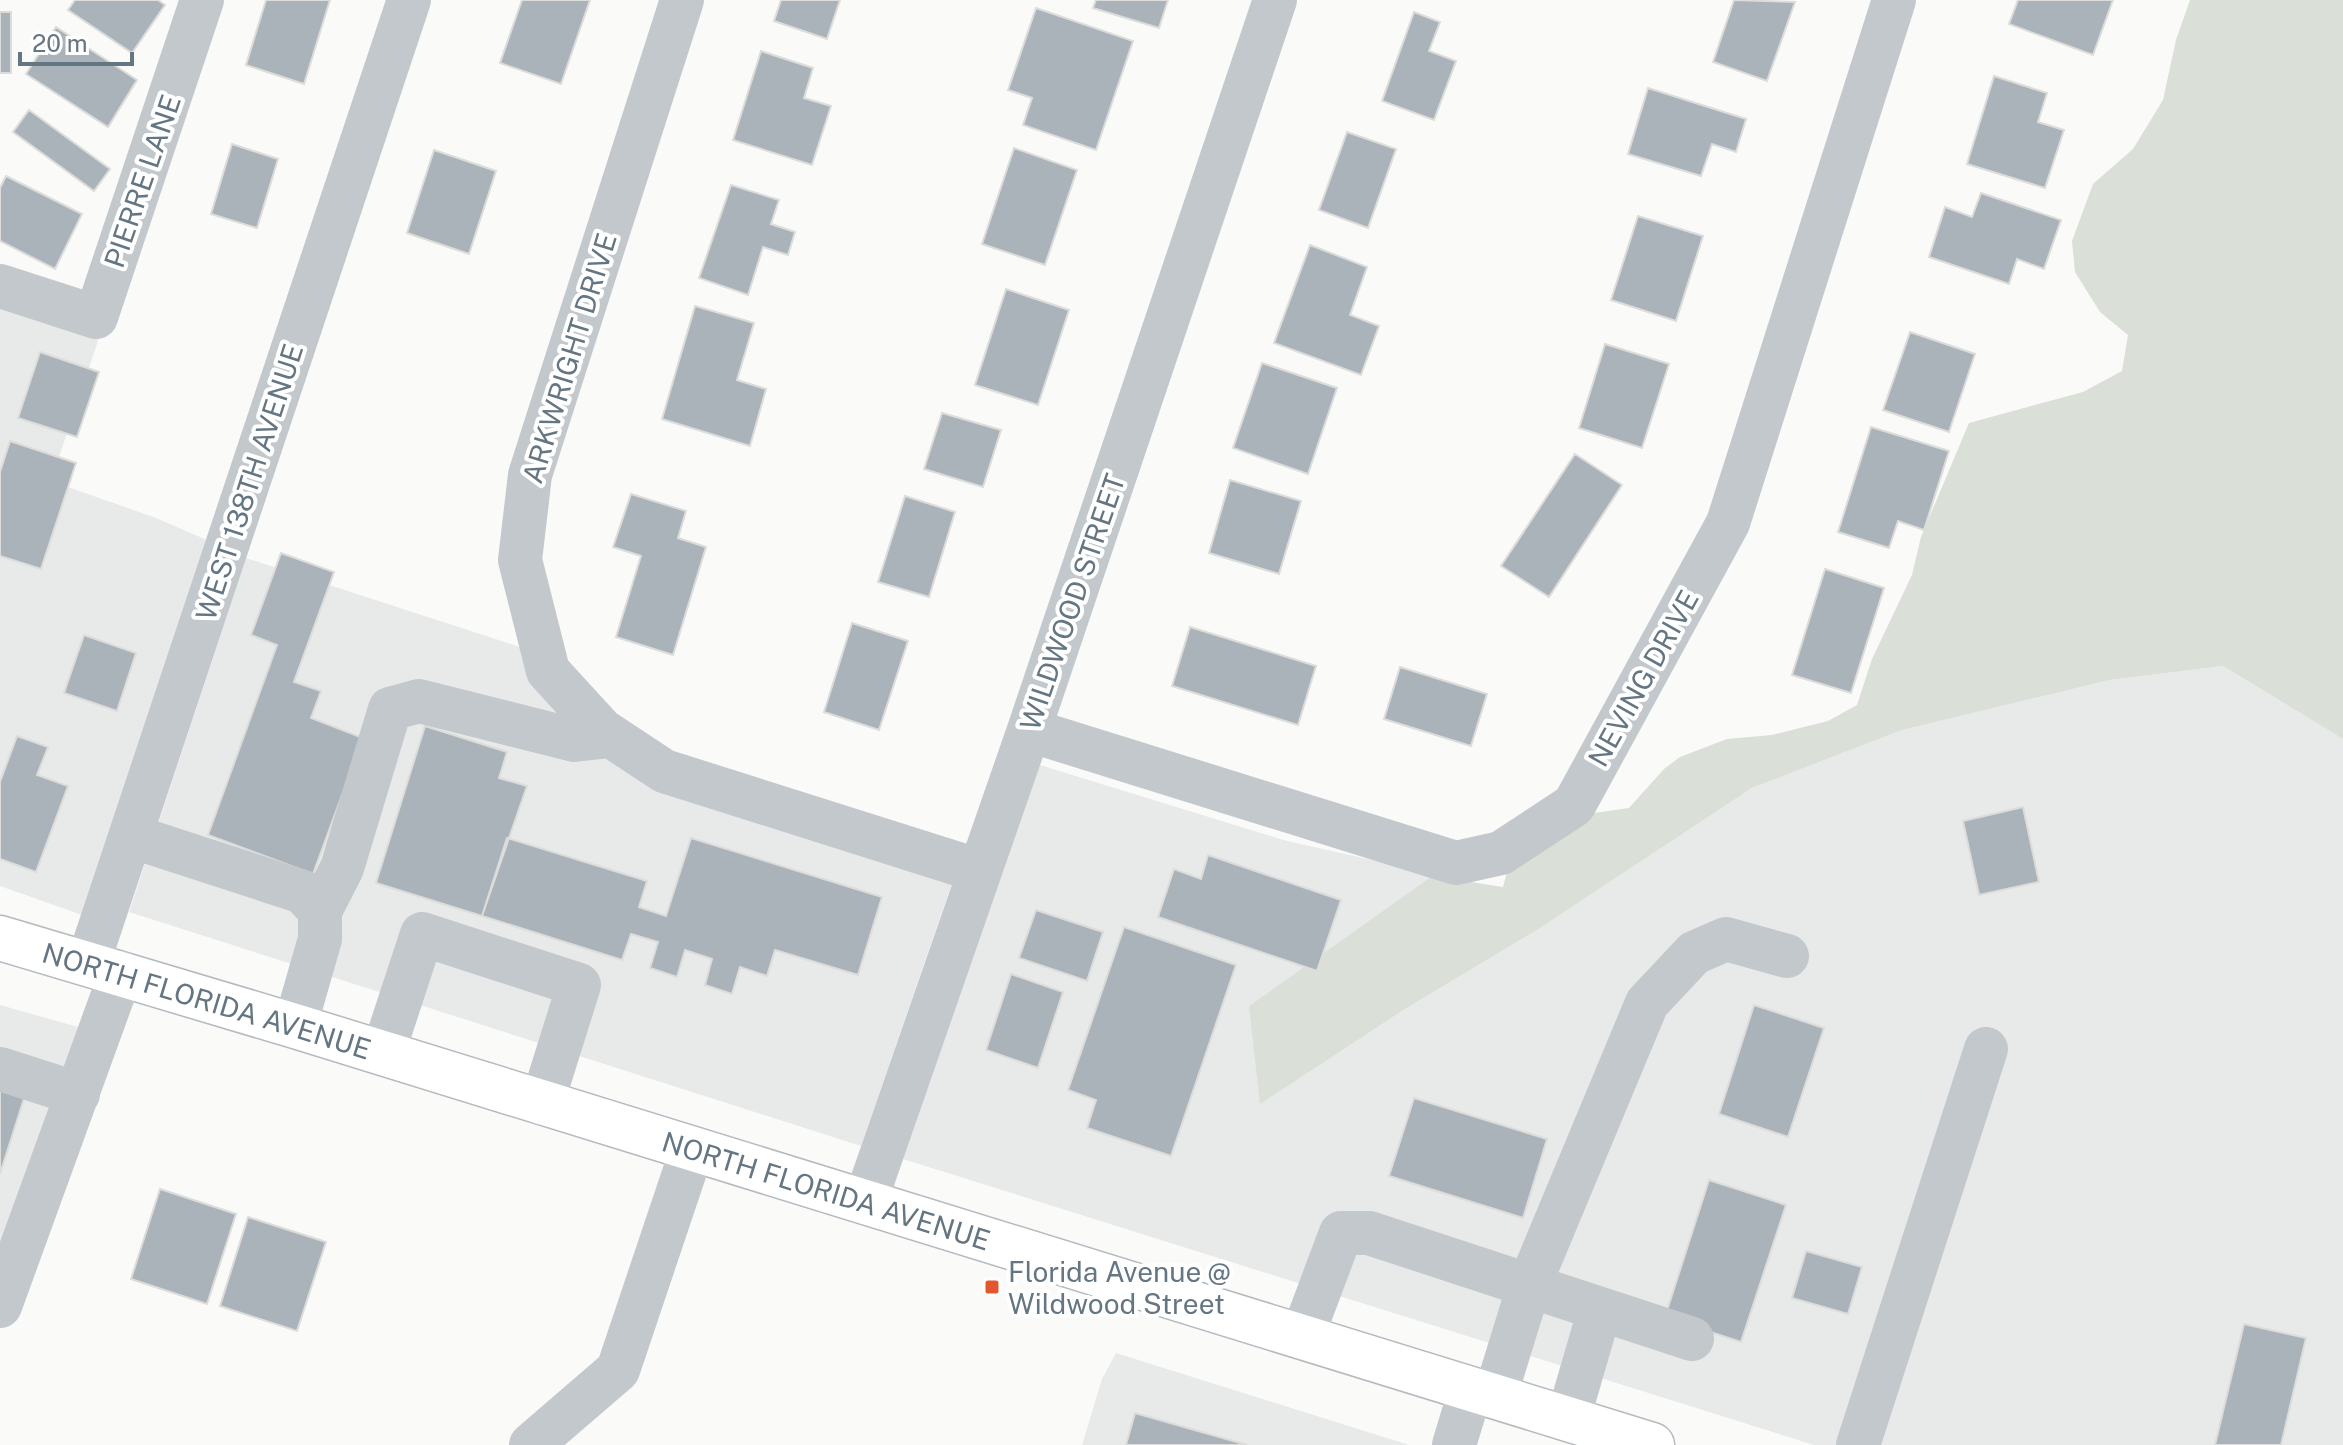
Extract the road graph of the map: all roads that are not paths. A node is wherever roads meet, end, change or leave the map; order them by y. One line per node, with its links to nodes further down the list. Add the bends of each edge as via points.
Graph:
1 (202, 0): 6 (street, PIERRE LANE, via 96,317)
2 (409, 0): 9 (street, WEST 138TH AVENUE)
3 (682, 0): 8 (street, ARKWRIGHT DRIVE, via 530,475 520,560 548,671)
4 (1275, 0): 7 (street, WILDWOOD STREET)
5 (1894, 0): 7 (street, NEVING DRIVE, via 1728,523 1574,805 1501,853 1456,863)
6 (0, 286)
7 (1029, 730): 10 (street, WILDWOOD STREET)
8 (610, 736): 10 (street, ARKWRIGHT DRIVE, via 664,771); 11 (street, via 574,740 419,701 390,709 342,868)
9 (131, 836): 11 (street, via 303,892); 14 (street, WEST 138TH AVENUE)
10 (980, 871): 22 (street, WILDWOOD STREET)
11 (320, 911): 15 (street, via 320,939)
12 (0, 938): 14 (main road, NORTH FLORIDA AVENUE)
13 (1787, 956): 23 (street, via 1726,939 1694,953 1647,1003)
14 (105, 968): 15 (main road, NORTH FLORIDA AVENUE); 19 (street, WEST 138TH AVENUE)
15 (295, 1026): 17 (main road, NORTH FLORIDA AVENUE)
16 (1986, 1049): 33 (street)
17 (383, 1053): 20 (main road, NORTH FLORIDA AVENUE); 20 (street, via 422,934 579,985)
18 (0, 1069): 19 (street)
19 (78, 1094): 24 (street, WEST 138TH AVENUE)
20 (542, 1103): 21 (main road, NORTH FLORIDA AVENUE)
21 (692, 1150): 22 (main road, NORTH FLORIDA AVENUE); 30 (street, via 618,1370)
22 (865, 1202): 26 (main road, NORTH FLORIDA AVENUE)
23 (1529, 1286): 25 (street); 26 (street, via 1369,1233 1341,1233); 28 (street)
24 (0, 1306)
25 (1600, 1309): 27 (street); 29 (street)
26 (1302, 1337): 28 (main road, NORTH FLORIDA AVENUE)
27 (1692, 1339)
28 (1483, 1393): 29 (main road, NORTH FLORIDA AVENUE); 31 (street)
29 (1568, 1419): 32 (main road, NORTH FLORIDA AVENUE)
30 (531, 1445)
31 (1454, 1445)
32 (1652, 1445)
33 (1858, 1445)

